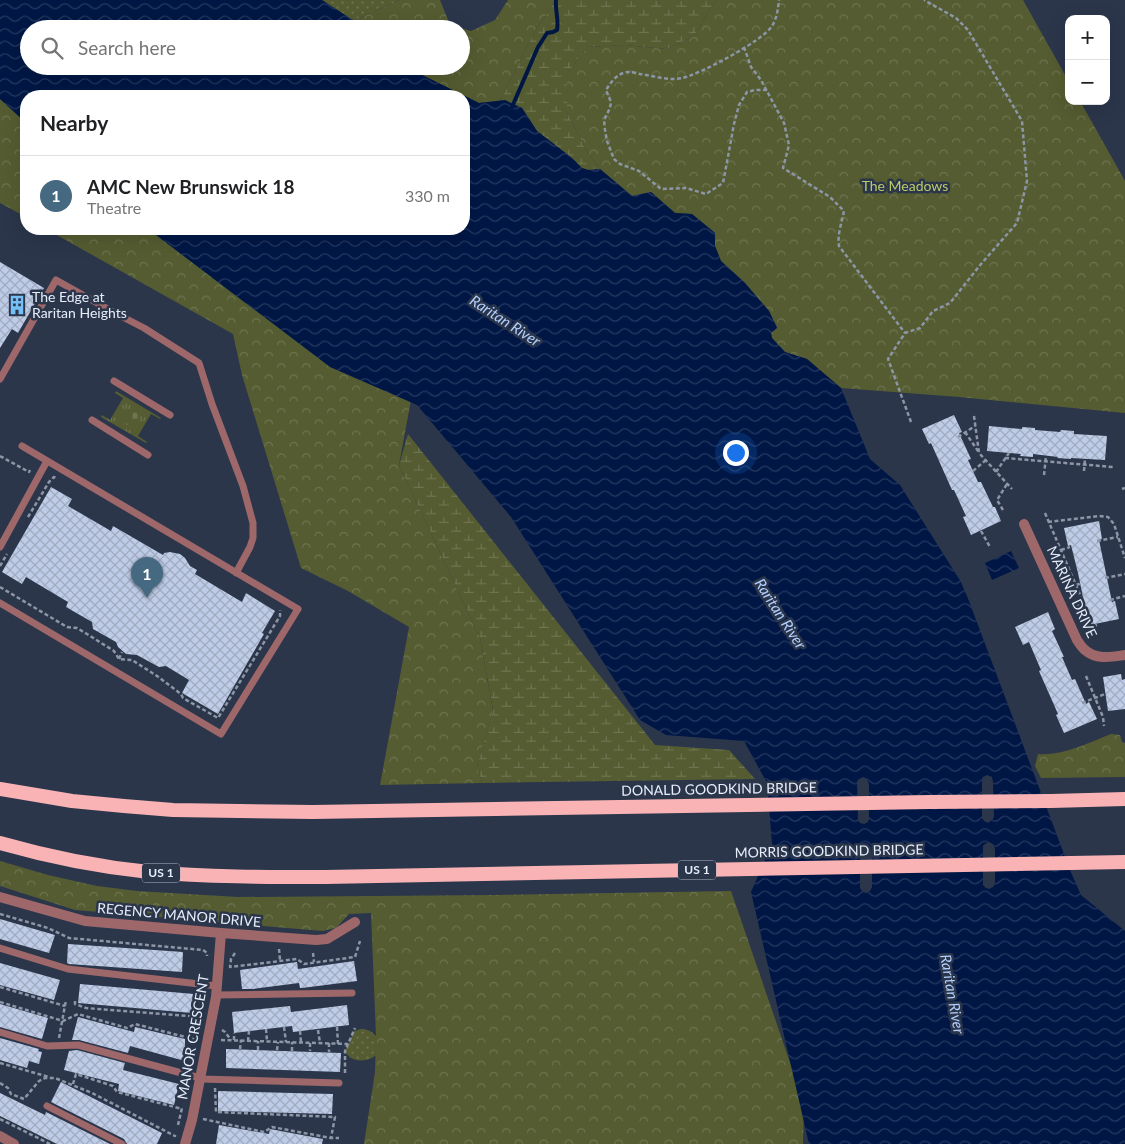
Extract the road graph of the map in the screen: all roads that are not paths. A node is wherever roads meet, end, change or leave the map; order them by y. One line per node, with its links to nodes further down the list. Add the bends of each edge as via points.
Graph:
1 (0, 379): 10 (lane, via 56,280 144,328 199,363 253,523 250,547)
2 (114, 380): 3 (lane)
3 (170, 415)
4 (92, 420): 6 (lane)
5 (22, 446): 7 (lane)
6 (148, 455)
7 (47, 461): 9 (lane); 10 (lane)
8 (1024, 524): 12 (street, MARINA DRIVE, via 1084,650 1096,656)
9 (0, 547)
10 (236, 572): 11 (lane, via 298,609 221,734)
11 (0, 603)
12 (1125, 655)
13 (0, 789): 14 (highway, DONALD GOODKIND BRIDGE, via 72,801 153,808 313,812)
14 (1125, 799)
15 (0, 843): 16 (highway, MORRIS GOODKIND BRIDGE / US 1, via 79,862 148,872 209,876 325,877)
16 (1125, 862)
17 (0, 897): 19 (street, REGENCY MANOR DRIVE, via 84,921)
18 (355, 922): 19 (street, REGENCY MANOR DRIVE, via 327,938 316,940)
19 (221, 933): 21 (street, MANOR CRESCENT)
20 (0, 948): 21 (lane, via 68,969)
21 (217, 990): 22 (lane); 24 (street, MANOR CRESCENT)
22 (352, 994)
23 (0, 1032): 24 (lane, via 47,1046 78,1045)
24 (200, 1079): 25 (lane); 30 (street, MANOR CRESCENT)
25 (339, 1083)
26 (47, 1106): 29 (lane)
27 (0, 1136): 28 (street)
28 (14, 1144)
29 (122, 1144)
30 (185, 1144)

